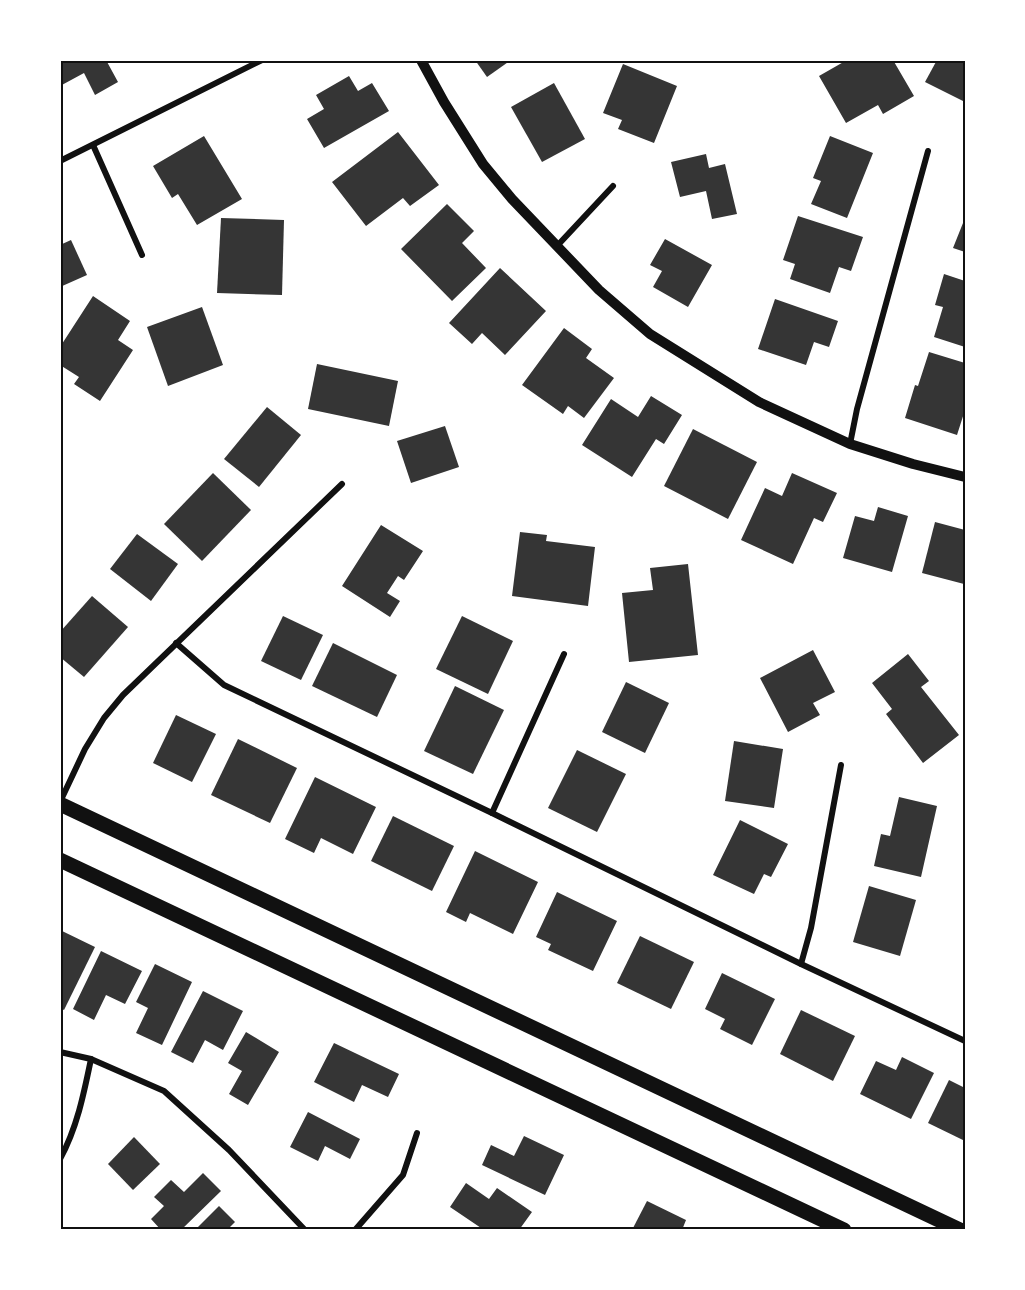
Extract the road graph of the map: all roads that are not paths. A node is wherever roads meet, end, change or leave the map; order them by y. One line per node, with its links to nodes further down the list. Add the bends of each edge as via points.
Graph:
1 (262, 60): 3 (street)
2 (420, 60): 7 (street, via 483,164)
3 (93, 146): 5 (street); 8 (street)
4 (928, 151): 9 (street)
5 (60, 161)
6 (613, 186): 7 (street)
7 (556, 246): 9 (street, via 650,334 759,402)
8 (142, 255)
9 (849, 444): 10 (street)
10 (965, 477)
11 (342, 484): 12 (street)
12 (176, 643): 15 (street, via 104,718 85,748); 16 (street, via 224,685)
13 (564, 654): 16 (street)
14 (841, 765): 18 (street)
15 (60, 803): 27 (main road)
16 (492, 813): 18 (street)
17 (60, 860): 26 (main road)
18 (801, 964): 19 (street)
19 (965, 1041)
20 (60, 1052): 21 (street)
21 (91, 1059): 23 (street, via 70,1140); 24 (street, via 164,1091 229,1150)
22 (417, 1133): 25 (street, via 403,1175)
23 (60, 1159)
24 (305, 1230)
25 (355, 1230)
26 (844, 1230)
27 (960, 1230)

